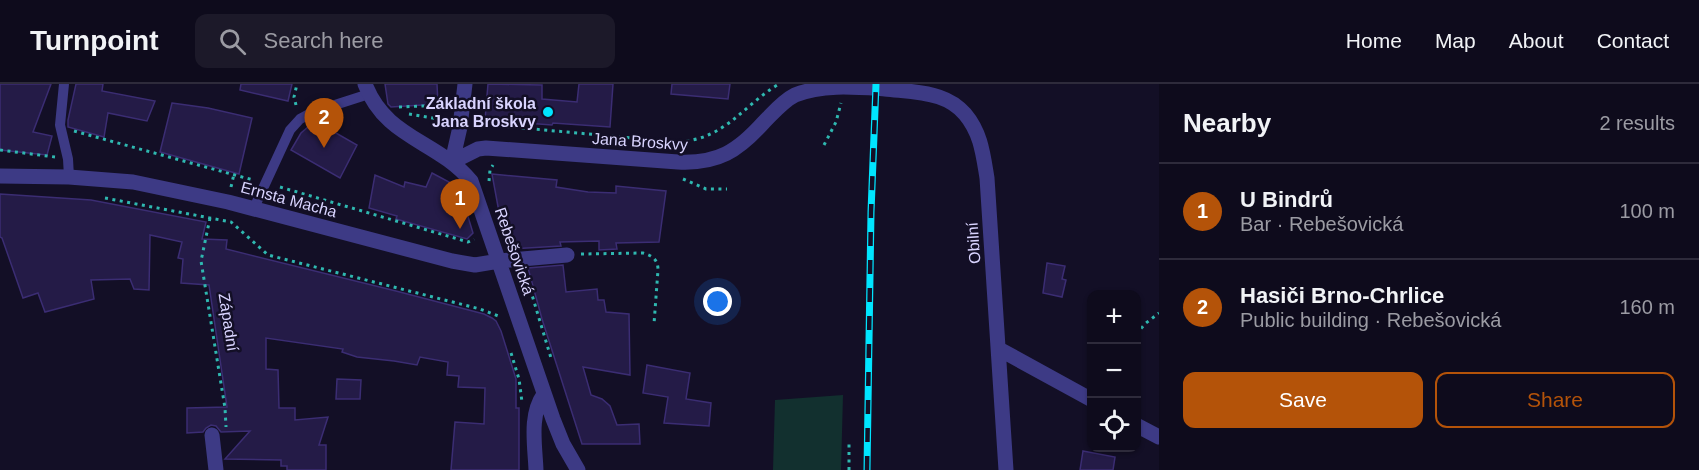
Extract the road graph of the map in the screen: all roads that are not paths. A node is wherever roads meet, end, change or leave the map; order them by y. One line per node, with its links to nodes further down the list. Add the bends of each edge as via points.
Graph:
1 (64, 84): 7 (lane, via 60,125)
2 (465, 84): 5 (street)
3 (876, 88): 5 (street, Jana Broskvy, via 813,88 795,95 738,147 705,161 486,148); 11 (street, Obilní, via 940,97 955,105 975,128 987,178)
4 (367, 89): 5 (street, Rebešovická, via 392,123); 8 (lane, via 300,119 290,130)
5 (452, 162): 10 (street, Rebešovická, via 474,186)
6 (0, 176): 7 (street, Ernsta Macha)
7 (69, 177): 8 (street, Ernsta Macha, via 134,182)
8 (254, 208): 10 (street, Ernsta Macha, via 452,261 475,265)
9 (567, 255): 10 (street, Ernsta Macha)
10 (491, 262): 12 (street, Rebešovická)
11 (999, 349): 13 (street); 20 (street, Obilní)
12 (544, 394): 18 (street, via 535,414); 19 (street, Rebešovická, via 563,444)
13 (1088, 398)
14 (1141, 427): 16 (street)
15 (219, 434): 17 (street)
16 (1159, 437)
17 (216, 470)
18 (536, 470)
19 (578, 470)
20 (1006, 470)

